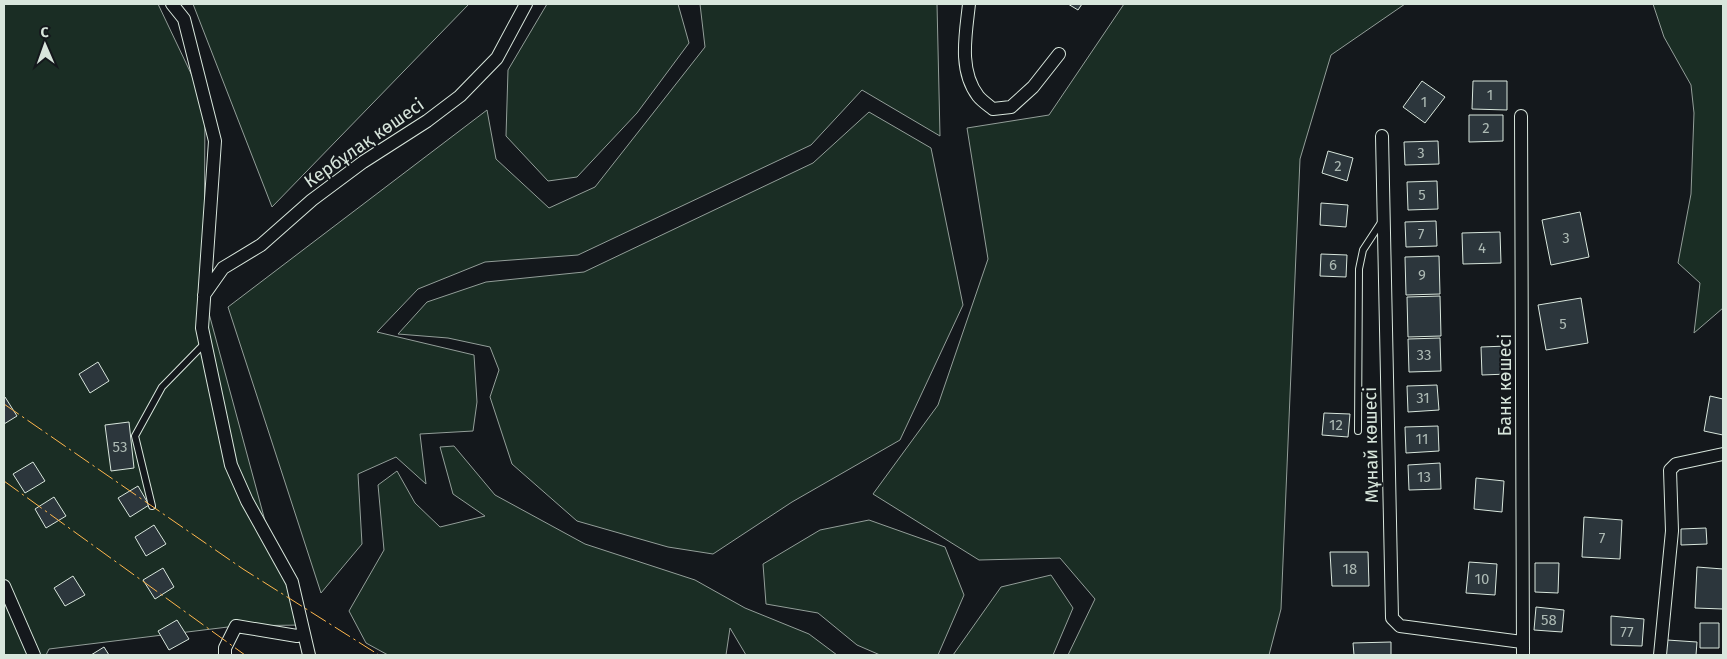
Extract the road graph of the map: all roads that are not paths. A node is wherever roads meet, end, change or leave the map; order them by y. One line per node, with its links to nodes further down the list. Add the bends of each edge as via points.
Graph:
1 (172, 4): 8 (street, via 184,19 215,141)
2 (526, 4): 8 (street, Кербұлақ көшесі, via 497,58 460,96 312,200 261,245 223,268)
3 (969, 4): 4 (street, via 966,70 978,96 993,109 1011,107 1033,87)
4 (1058, 54)
5 (1521, 116): 15 (street, Банк көшесі)
6 (1382, 136): 7 (street, Мұнай көшесі)
7 (1384, 218): 10 (lane, via 1363,250 1359,269); 15 (street, Мұнай көшесі, via 1392,618 1400,626)
8 (204, 295): 9 (street, via 202,328)
9 (205, 343): 12 (lane, via 162,387 135,436); 14 (street, via 231,465 292,582)
10 (1358, 431)
11 (1723, 454): 20 (street, via 1676,464 1670,470 1672,531)
12 (152, 506)
13 (4, 586): 16 (street)
14 (303, 634): 17 (street, via 297,636 236,626); 18 (street)
15 (1522, 642): 19 (street, Банк көшесі)
16 (34, 655)
17 (224, 655)
18 (310, 655)
19 (1523, 655)
20 (1660, 655)

